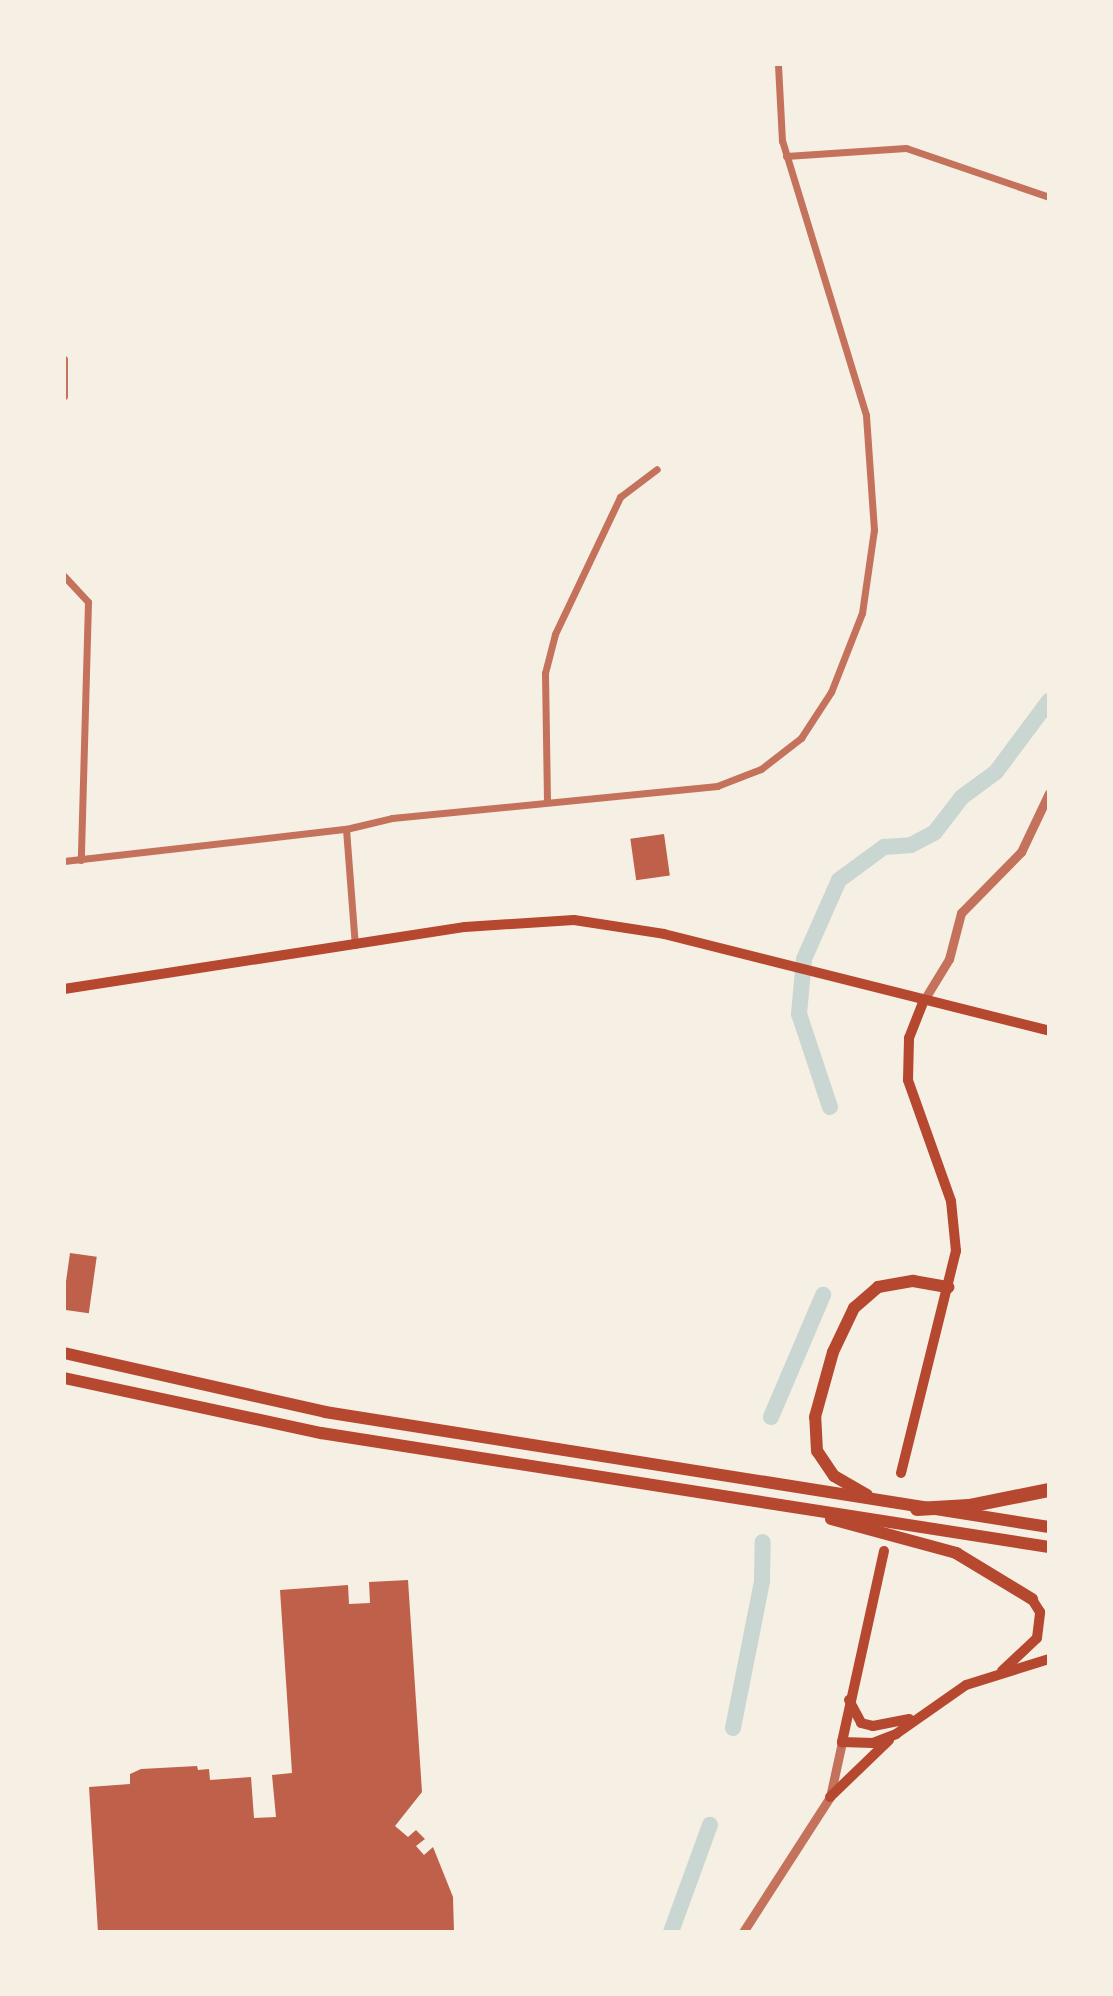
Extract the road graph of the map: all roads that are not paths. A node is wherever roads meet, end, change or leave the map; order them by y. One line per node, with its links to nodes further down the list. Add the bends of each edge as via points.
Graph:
1 (778, 64): 2 (street)
2 (786, 156): 3 (street, via 906,148); 9 (street, via 866,415 874,530 862,613 818,717 801,738 761,769 717,786)
3 (1049, 197)
4 (64, 359): 5 (street)
5 (64, 396)
6 (657, 469): 9 (street, via 620,497 555,634 545,673)
7 (64, 576): 11 (street, via 88,602)
8 (1049, 793): 15 (street, via 1021,852 961,913 949,959)
9 (547, 801): 10 (street, via 392,818)
10 (346, 829): 11 (street); 13 (street)
11 (81, 860): 12 (street)
12 (64, 861)
13 (355, 945): 14 (main road); 15 (main road, via 497,923 574,920 630,926)
14 (64, 989)
15 (924, 1000): 16 (main road); 17 (main road, via 909,1038 908,1080 955,1219)
16 (1049, 1031)
17 (948, 1287): 20 (main road); 22 (highway, via 898,1281 865,1296 848,1318 818,1399 815,1434 824,1464 850,1487)
18 (64, 1353): 22 (highway, via 311,1410)
19 (64, 1378): 23 (highway, via 308,1430)
20 (901, 1473)
21 (1049, 1490): 24 (highway, via 969,1506)
22 (885, 1503): 24 (highway)
23 (782, 1504): 26 (highway); 28 (highway, via 956,1553)
24 (917, 1509): 25 (highway)
25 (1049, 1527)
26 (1049, 1547)
27 (884, 1551): 32 (main road)
28 (1032, 1599): 29 (main road); 31 (main road, via 1040,1612 1037,1638 1009,1668)
29 (1049, 1615)
30 (1049, 1659): 31 (main road)
31 (988, 1678): 33 (main road)
32 (849, 1698): 33 (main road, via 856,1718 873,1726 902,1722); 35 (main road)
33 (921, 1712): 34 (main road)
34 (896, 1734): 35 (main road, via 873,1743); 36 (main road)
35 (842, 1742): 36 (street)
36 (830, 1797): 37 (street)
37 (743, 1932)

